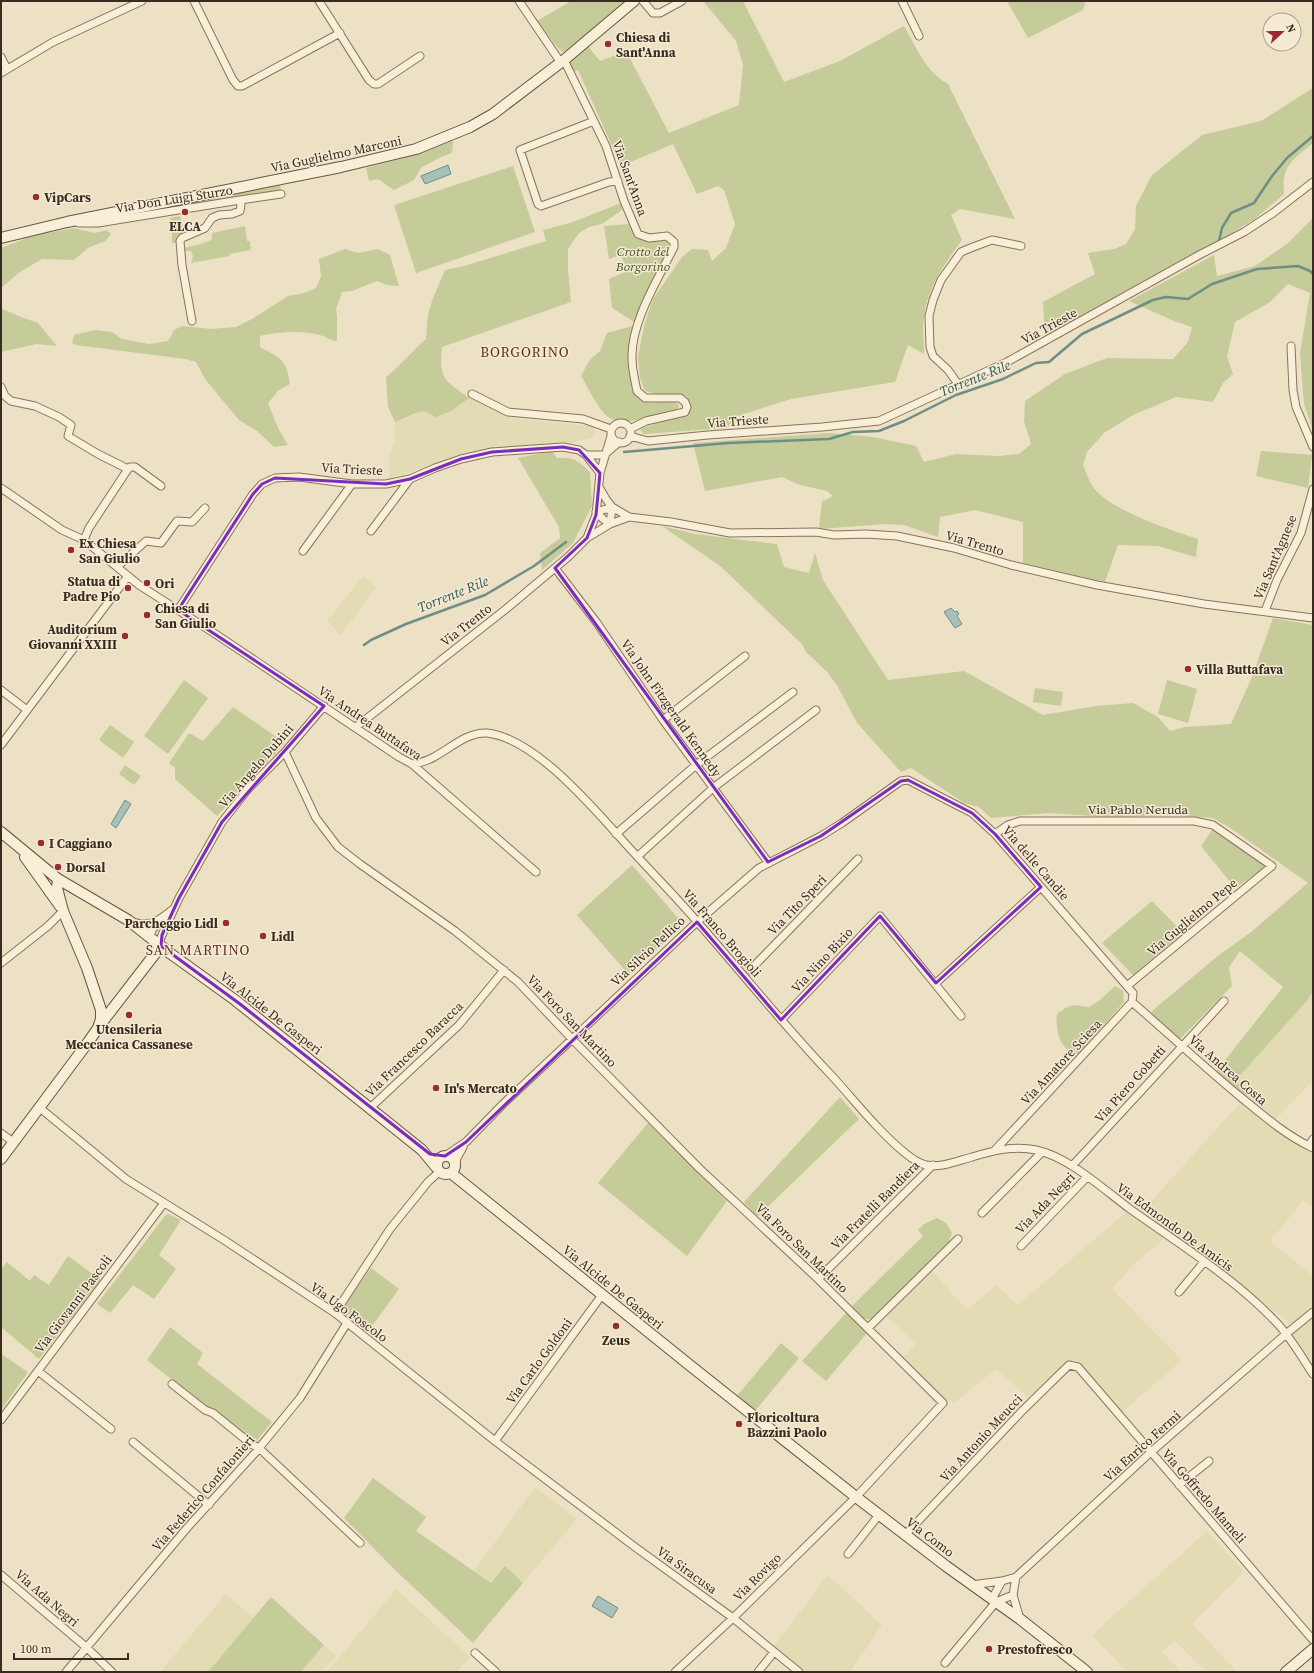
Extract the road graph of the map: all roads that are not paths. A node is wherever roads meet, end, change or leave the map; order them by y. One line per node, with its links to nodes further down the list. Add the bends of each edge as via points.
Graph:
1 (142, 1): 14 (street, via 53,42)
2 (194, 1): 9 (street, via 238,86)
3 (319, 1): 9 (street)
4 (520, 1): 13 (street, Via Sant'Anna)
5 (634, 1): 13 (main road, Via Guglielmo Marconi)
6 (643, 1): 7 (street, via 652,13 660,13)
7 (682, 1)
8 (902, 1): 10 (street)
9 (340, 33): 11 (street, via 374,84 378,84)
10 (919, 36)
11 (420, 56)
12 (1, 57): 14 (street)
13 (563, 62): 15 (street, Via Sant'Anna); 20 (main road, Via Guglielmo Marconi, via 493,114 470,127 416,149 341,167)
14 (4, 71)
15 (594, 121): 16 (street, Via Sant'Anna); 16 (street, via 520,150 538,204 541,206)
16 (618, 181): 29 (street, Via Sant'Anna, via 638,234 649,238 667,236 674,242 634,336 632,358 636,391 645,398 680,398 687,407 685,412 646,421)
17 (1313, 182): 25 (street, Via Trieste, via 1244,232 1007,362)
18 (281, 194): 19 (street)
19 (240, 200): 20 (street, Via Don Luigi Sturzo, via 98,223); 23 (street, Via Don Luigi Sturzo, via 240,211 212,218 206,228 182,238 180,246)
20 (67, 222): 21 (main road, Via Guglielmo Marconi)
21 (1, 238)
22 (1021, 246): 25 (street, via 992,240 961,252 941,280 929,316 930,347 933,356)
23 (192, 321)
24 (1291, 346): 31 (street, via 1296,407)
25 (958, 384): 29 (street, Via Trieste, via 878,420 648,441)
26 (1, 387): 34 (street, via 11,401 35,406 67,421 72,425 68,436)
27 (472, 394): 28 (street, via 508,412 583,419)
28 (611, 432): 29 (street, via 616,424 622,423 626,424); 30 (street, via 613,439); 33 (street)
29 (630, 432): 30 (street, via 626,441)
30 (619, 442): 33 (street)
31 (1313, 448)
32 (586, 455): 33 (street, Via Trieste); 35 (street); 36 (street, Via Trieste, via 579,450 563,447 492,452 461,459)
33 (604, 455): 35 (street, Via Trento)
34 (128, 469): 38 (street, via 135,467); 49 (street)
35 (600, 473): 39 (street, Via Trento)
36 (410, 479): 37 (street, Via Trieste, via 386,484); 47 (street)
37 (352, 484): 50 (street); 54 (street, Via Trieste, via 299,477 275,478 262,484 224,537)
38 (162, 486)
39 (600, 487): 43 (street, Via Trento); 44 (street, Via Trento)
40 (1, 488): 49 (street, Via Andrea Buttafava, via 62,530)
41 (1313, 489): 55 (street, Via Sant'Agnese, via 1302,533 1277,580)
42 (205, 508): 51 (street, via 192,522 177,521 161,543 146,541)
43 (614, 509): 44 (street); 45 (street, Via Trento); 46 (street)
44 (596, 512): 46 (street); 48 (street, Via Trento)
45 (629, 517): 46 (street, Via Trento); 55 (street, Via Trento, via 730,533 816,532 834,535 897,536 954,548 1097,586 1204,604)
46 (610, 524): 48 (street, Via Trento)
47 (371, 531)
48 (587, 538): 52 (street, Via Trento)
49 (84, 540): 51 (street, Via Andrea Buttafava)
50 (303, 550)
51 (116, 567): 53 (street, Via Andrea Buttafava)
52 (555, 568): 63 (street, Via John Fitzgerald Kennedy, via 597,623); 64 (street, Via Trento)
53 (128, 576): 54 (street, Via Andrea Buttafava); 61 (street)
54 (178, 610): 60 (street, Via Andrea Buttafava)
55 (1265, 611): 56 (street, Via Trento)
56 (1313, 618)
57 (745, 656): 63 (street)
58 (1, 690): 61 (street)
59 (793, 692): 68 (street)
60 (324, 706): 64 (street, Via Andrea Buttafava); 66 (street, Via Angelo Dubini)
61 (27, 710): 65 (street)
62 (816, 710): 70 (street)
63 (663, 720): 68 (street, Via John Fitzgerald Kennedy)
64 (356, 727): 67 (street, Via Andrea Buttafava, via 399,758)
65 (1, 745)
66 (285, 752): 82 (street, Via Angelo Dubini, via 248,789 222,822); 91 (street, Via Foro San Martino, via 316,818 338,847 455,931)
67 (412, 764): 72 (street, Via Franco Brogioli, via 424,762 472,735 486,733 498,736 532,752 554,769); 79 (street, Via Andrea Buttafava)
68 (696, 765): 70 (street, Via John Fitzgerald Kennedy); 72 (street)
69 (908, 780): 73 (street, Via delle Candie, via 972,813); 77 (street, Via Silvio Pellico, via 901,781 821,836)
70 (713, 788): 75 (street); 77 (street, Via John Fitzgerald Kennedy)
71 (1, 832): 74 (main road)
72 (616, 834): 75 (street, Via Franco Brogioli)
73 (995, 834): 78 (street, Via Pablo Neruda, via 1020,821 1194,821 1213,825); 81 (street, Via delle Candie)
74 (10, 839): 80 (main road, Via Alcide De Gasperi); 83 (main road)
75 (638, 856): 86 (street, Via Franco Brogioli)
76 (858, 859): 90 (street, Via Tito Speri)
77 (768, 862): 86 (street, Via Silvio Pellico)
78 (1272, 866): 93 (street, Via Guglielmo Pepe)
79 (536, 872)
80 (58, 879): 83 (main road, via 57,888); 85 (main road, Via Alcide De Gasperi)
81 (1041, 887): 92 (street); 93 (street, Via delle Candie)
82 (175, 907): 84 (street, Via Angelo Dubini); 88 (street, Via Angelo Dubini, via 160,940)
83 (63, 911): 89 (street); 98 (main road, via 98,999 101,1019)
84 (162, 919): 85 (street, Via Angelo Dubini, via 145,925); 87 (street, Via Angelo Dubini, via 152,930)
85 (128, 920): 87 (main road, Via Alcide De Gasperi)
86 (697, 922): 97 (street, Via Franco Brogioli); 99 (street, Via Silvio Pellico)
87 (150, 937): 88 (main road, Via Alcide De Gasperi)
88 (161, 946): 98 (main road); 102 (main road, Via Alcide De Gasperi, via 240,1004)
89 (1, 963)
90 (752, 968)
91 (504, 970): 99 (street, Via Foro San Martino); 102 (street, Via Francesco Baracca, via 459,1025)
92 (936, 983): 96 (street); 97 (street, Via Nino Bixio, via 880,916)
93 (1127, 986): 95 (street, via 1133,993)
94 (1224, 1001): 100 (street, Via Piero Gobetti)
95 (1132, 1002): 100 (street, Via Andrea Costa); 110 (street, Via Amatore Sciesa)
96 (961, 1016)
97 (781, 1020): 114 (street, Via Franco Brogioli, via 900,1149 917,1162)
98 (98, 1028): 101 (main road)
99 (572, 1039): 106 (street, Via Silvio Pellico); 124 (street, Via Foro San Martino, via 699,1168)
100 (1182, 1045): 107 (street, Via Andrea Costa, via 1264,1117); 115 (street, Via Piero Gobetti)
101 (40, 1108): 105 (main road); 119 (street, Via Ugo Foscolo, via 126,1179)
102 (370, 1108): 109 (main road, Via Alcide De Gasperi)
103 (1, 1133): 105 (street)
104 (1313, 1139): 107 (street)
105 (13, 1142): 113 (main road)
106 (466, 1142): 112 (street, Via Silvio Pellico); 117 (street, Via Silvio Pellico)
107 (1311, 1147)
108 (1006, 1149): 110 (street, Via Franco Brogioli); 111 (street, Via Edmondo De Amicis, via 1022,1148)
109 (422, 1150): 112 (main road, Via Alcide De Gasperi); 116 (main road, Via Alcide De Gasperi)
110 (995, 1150): 114 (street, Via Franco Brogioli, via 956,1162)
111 (1042, 1152): 115 (street, Via Edmondo De Amicis); 120 (street)
112 (443, 1156): 116 (main road, via 438,1161); 117 (main road, via 450,1157)
113 (1, 1159)
114 (933, 1165): 124 (street, Via Fratelli Bandiera)
115 (1072, 1166): 118 (street, Via Edmondo De Amicis)
116 (438, 1169): 117 (main road, via 445,1175); 128 (street, via 390,1229)
117 (453, 1169): 126 (main road, Via Alcide De Gasperi)
118 (1087, 1177): 122 (street, Via Ada Negri); 123 (street, Via Edmondo De Amicis)
119 (164, 1203): 128 (street, Via Ugo Foscolo); 133 (street, Via Giovanni Pascoli)
120 (982, 1213)
121 (958, 1239): 130 (street)
122 (1021, 1246)
123 (1204, 1262): 125 (street); 131 (street, Via Edmondo De Amicis, via 1250,1297)
124 (818, 1279): 130 (street, Via Foro San Martino)
125 (1178, 1292)
126 (602, 1295): 137 (main road, Via Alcide De Gasperi); 140 (street, Via Carlo Goldoni)
127 (1313, 1312): 131 (street)
128 (335, 1313): 129 (street, Via Ugo Foscolo)
129 (347, 1323): 140 (street, Via Ugo Foscolo); 141 (street, Via Federico Confalonieri, via 300,1398)
130 (868, 1328): 145 (street, Via Foro San Martino, via 943,1403)
131 (1286, 1334): 134 (street, Via Edmondo De Amicis); 142 (street, Via Enrico Fermi)
132 (1078, 1367): 142 (street, Via Goffredo Mameli); 148 (street, Via Antonio Meucci, via 1069,1365)
133 (38, 1371): 136 (street, Via Giovanni Pascoli); 138 (street)
134 (1313, 1374)
135 (172, 1384): 141 (street)
136 (1, 1420)
137 (759, 1421): 145 (main road, Via Como)
138 (111, 1429)
139 (133, 1442): 146 (street)
140 (495, 1442): 150 (street, Via Ugo Foscolo)
141 (259, 1448): 146 (street, Via Federico Confalonieri); 149 (street)
142 (1151, 1452): 144 (street, Via Goffredo Mameli); 153 (street, Via Enrico Fermi)
143 (1209, 1461): 144 (street)
144 (1179, 1485): 160 (street, Via Goffredo Mameli)
145 (856, 1497): 147 (main road, Via Como); 158 (street, Via Rovigo)
146 (209, 1505): 161 (street, Via Federico Confalonieri)
147 (879, 1515): 148 (main road, Via Como); 151 (street)
148 (904, 1535): 155 (main road, Via Como)
149 (360, 1543)
150 (635, 1547): 158 (street, Via Siracusa)
151 (848, 1554)
152 (1, 1575): 161 (street, Via Ada Negri)
153 (1016, 1577): 154 (street, Via Enrico Fermi); 156 (street)
154 (1002, 1581): 155 (street, Via Enrico Fermi); 157 (street)
155 (971, 1584): 157 (main road, Via Como)
156 (1013, 1595): 157 (street); 159 (street)
157 (994, 1601): 159 (main road, Via Como); 165 (street)
158 (733, 1618): 163 (street, Via Siracusa); 169 (street, Via Rovigo)
159 (1020, 1619): 172 (main road, Via Como)
160 (1313, 1640)
161 (86, 1647): 166 (street, Via Federico Confalonieri); 167 (street, Via Ada Negri)
162 (1313, 1649): 173 (main road)
163 (774, 1652): 170 (street); 171 (street, Via Siracusa)
164 (475, 1653): 168 (street)
165 (945, 1663)
166 (66, 1672)
167 (112, 1672)
168 (496, 1672)
169 (675, 1672)
170 (758, 1672)
171 (799, 1672)
172 (1087, 1672)
173 (1286, 1672)

